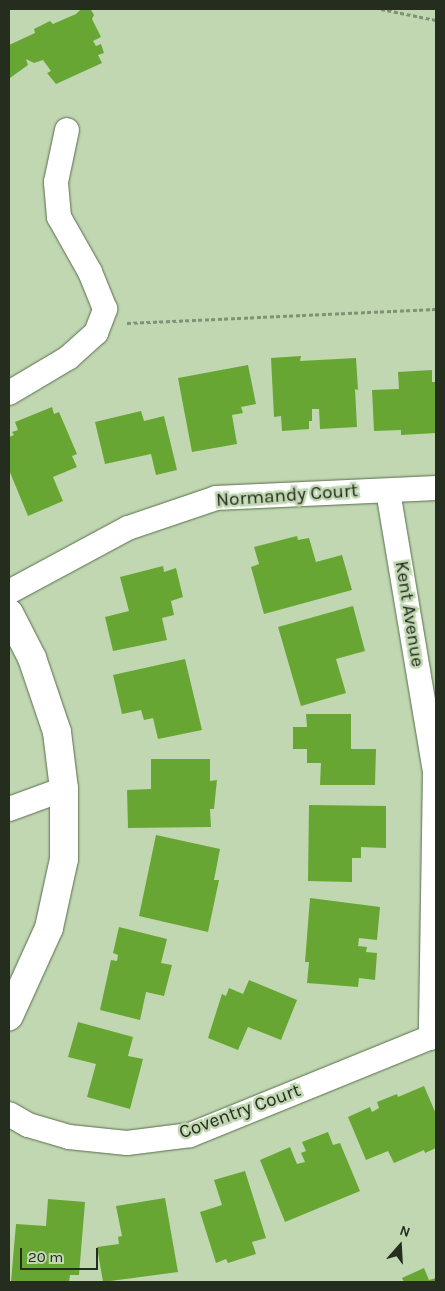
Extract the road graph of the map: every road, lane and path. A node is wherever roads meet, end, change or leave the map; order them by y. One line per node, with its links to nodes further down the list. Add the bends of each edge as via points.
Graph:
1 (380, 9): 2 (path)
2 (436, 20)
3 (67, 130): 5 (street, via 56,182 59,217 90,272 105,309)
4 (436, 309): 5 (path, via 124,323)
5 (96, 333): 6 (street, via 68,358)
6 (9, 393)
7 (436, 488): 8 (street, Normandy Court)
8 (388, 491): 9 (street, Normandy Court, via 216,498 128,528); 14 (street, Kent Avenue, via 435,771)
9 (9, 592)
10 (9, 613): 11 (street, via 32,658 57,732)
11 (64, 789): 12 (street); 13 (street, via 64,859 49,928)
12 (9, 809)
13 (9, 1016)
14 (434, 1036): 15 (street, Coventry Court, via 190,1134 127,1143 69,1138 28,1125)
15 (9, 1114)

